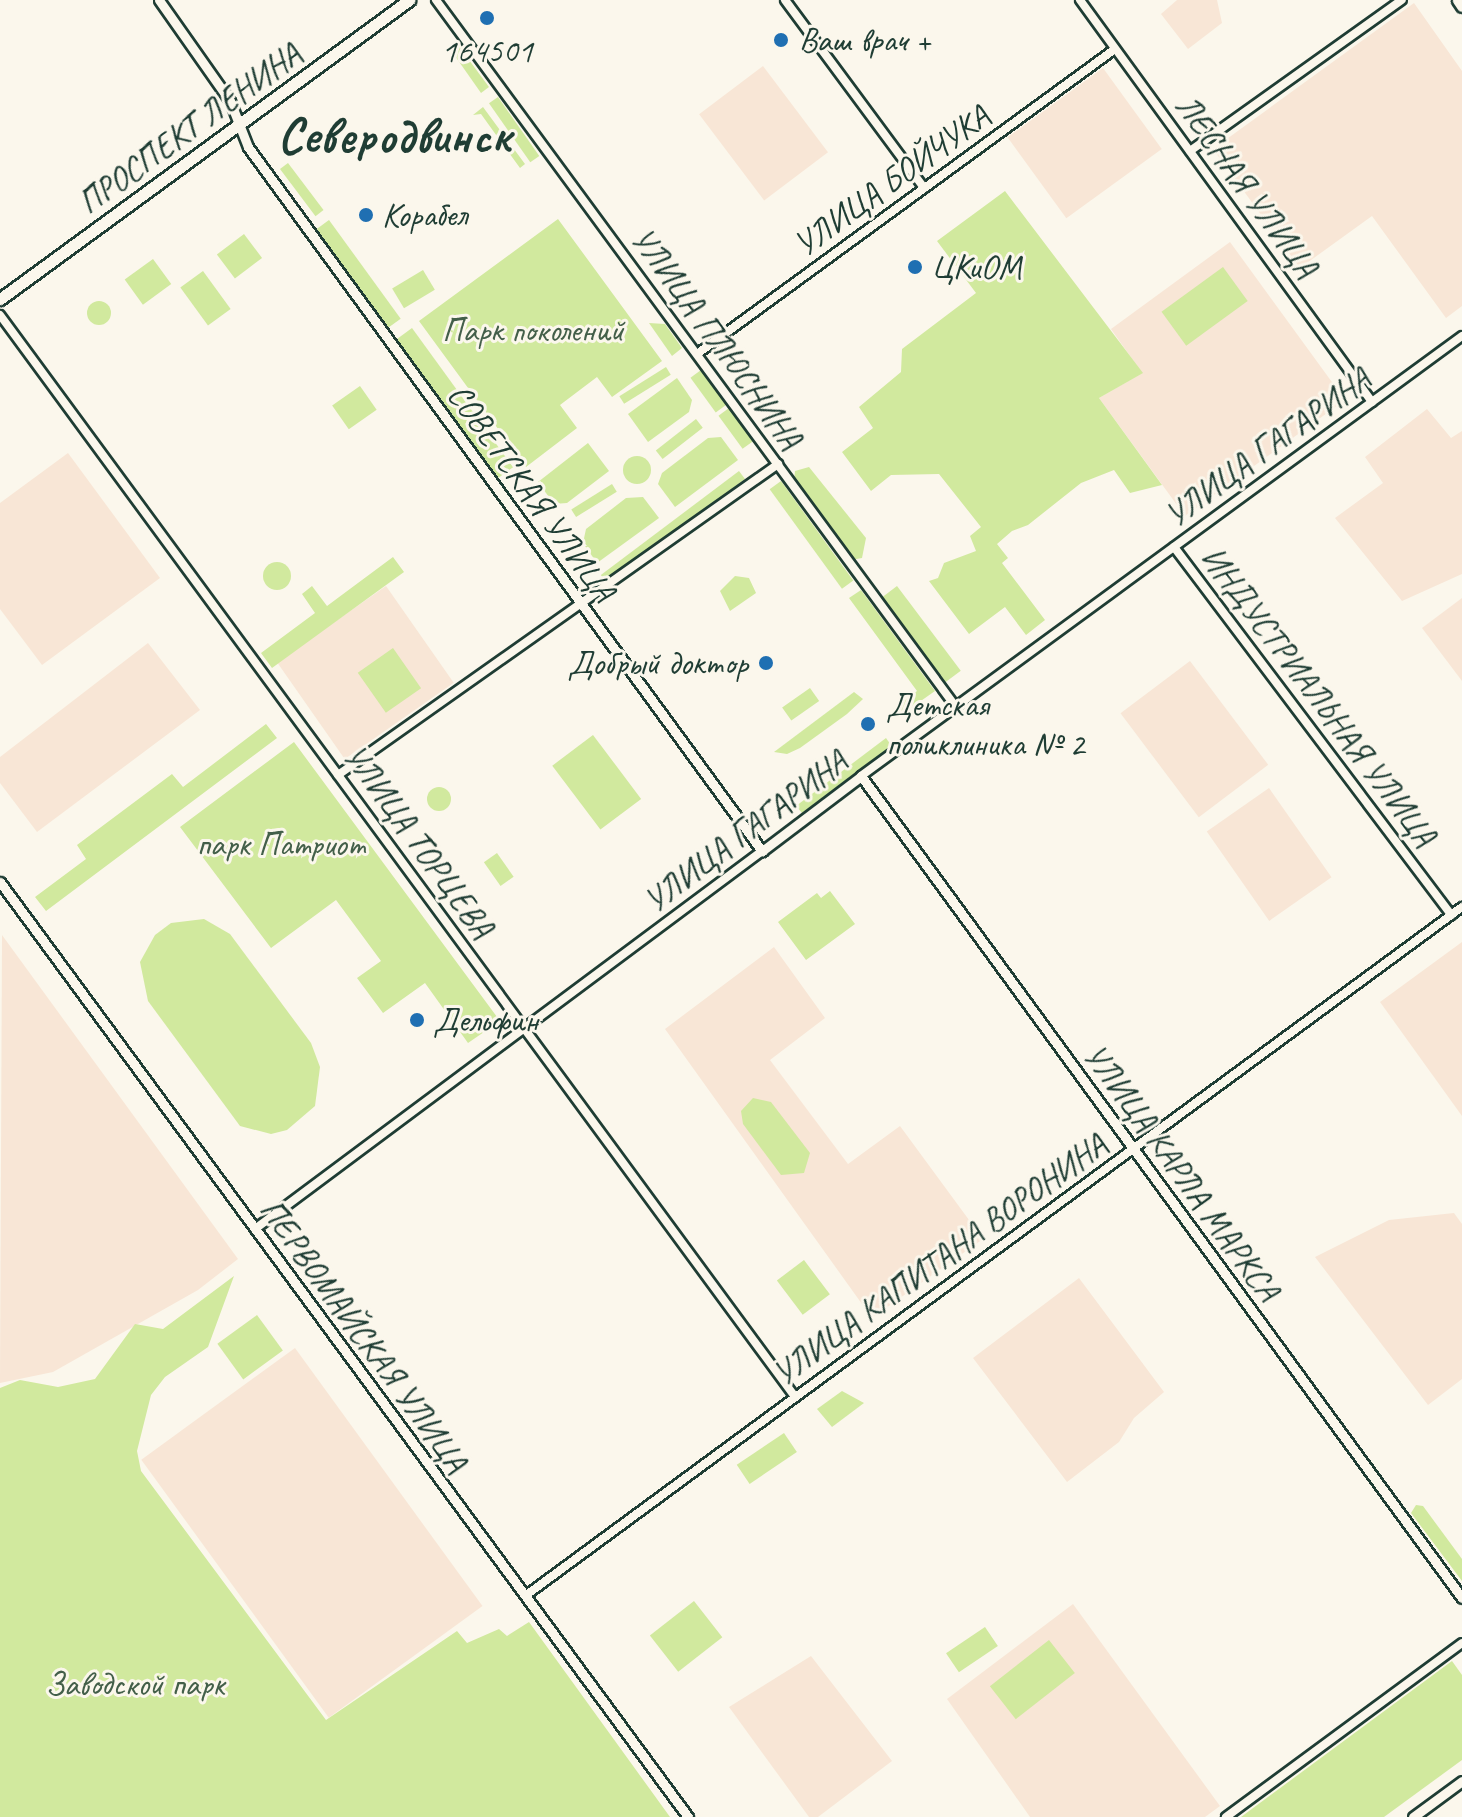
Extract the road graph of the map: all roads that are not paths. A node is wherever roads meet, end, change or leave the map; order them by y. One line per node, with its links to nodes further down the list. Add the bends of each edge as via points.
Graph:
1 (159, 0): 10 (street, СОВЕТСКАЯ УЛИЦА, via 230,101)
2 (409, 0): 10 (main road, ПРОСПЕКТ ЛЕНИНА)
3 (436, 0): 16 (street, УЛИЦА ПЛЮСНИНА)
4 (785, 0): 12 (street)
5 (1080, 0): 9 (street, ЛЕСНАЯ УЛИЦА)
6 (1402, 0): 11 (street)
7 (1458, 0): 8 (main road)
8 (1462, 6)
9 (1115, 49): 11 (street, ЛЕСНАЯ УЛИЦА); 12 (street, УЛИЦА БОЙЧУКА)
10 (240, 126): 13 (main road, ПРОСПЕКТ ЛЕНИНА); 20 (street, СОВЕТСКАЯ УЛИЦА, via 248,147)
11 (1190, 151): 17 (street, ЛЕСНАЯ УЛИЦА)
12 (924, 188): 16 (street, УЛИЦА БОЙЧУКА)
13 (0, 299)
14 (0, 315): 22 (street, УЛИЦА ТОРЦЕВА)
15 (1462, 336): 17 (street, УЛИЦА ГАГАРИНА)
16 (697, 354): 18 (street, УЛИЦА ПЛЮСНИНА)
17 (1372, 402): 19 (street, УЛИЦА ГАГАРИНА)
18 (778, 464): 20 (street); 21 (street, УЛИЦА ПЛЮСНИНА)
19 (1174, 547): 21 (street, УЛИЦА ГАГАРИНА); 27 (street, ИНДУСТРИАЛЬНАЯ УЛИЦА)
20 (581, 604): 22 (street); 24 (street, СОВЕТСКАЯ УЛИЦА)
21 (956, 707): 23 (street, УЛИЦА ГАГАРИНА)
22 (338, 775): 28 (street, УЛИЦА ТОРЦЕВА)
23 (861, 776): 24 (street, УЛИЦА ГАГАРИНА); 29 (street, УЛИЦА КАРЛА МАРКСА)
24 (762, 851): 28 (street, УЛИЦА ГАГАРИНА)
25 (0, 882): 30 (street, ПЕРВОМАЙСКАЯ УЛИЦА)
26 (1462, 907): 27 (street, УЛИЦА КАПИТАНА ВОРОНИНА)
27 (1451, 915): 29 (street, УЛИЦА КАПИТАНА ВОРОНИНА)
28 (524, 1028): 30 (street, УЛИЦА ГАГАРИНА); 31 (street, УЛИЦА ТОРЦЕВА)
29 (1133, 1148): 31 (street, УЛИЦА КАПИТАНА ВОРОНИНА); 33 (street, УЛИЦА КАРЛА МАРКСА)
30 (255, 1229): 32 (street, ПЕРВОМАЙСКАЯ УЛИЦА)
31 (795, 1397): 32 (street, УЛИЦА КАПИТАНА ВОРОНИНА)
32 (525, 1596): 36 (street, ПЕРВОМАЙСКАЯ УЛИЦА)
33 (1462, 1598)
34 (1462, 1643): 37 (street)
35 (1462, 1781): 38 (street)
36 (688, 1817)
37 (1226, 1817)
38 (1413, 1817)

